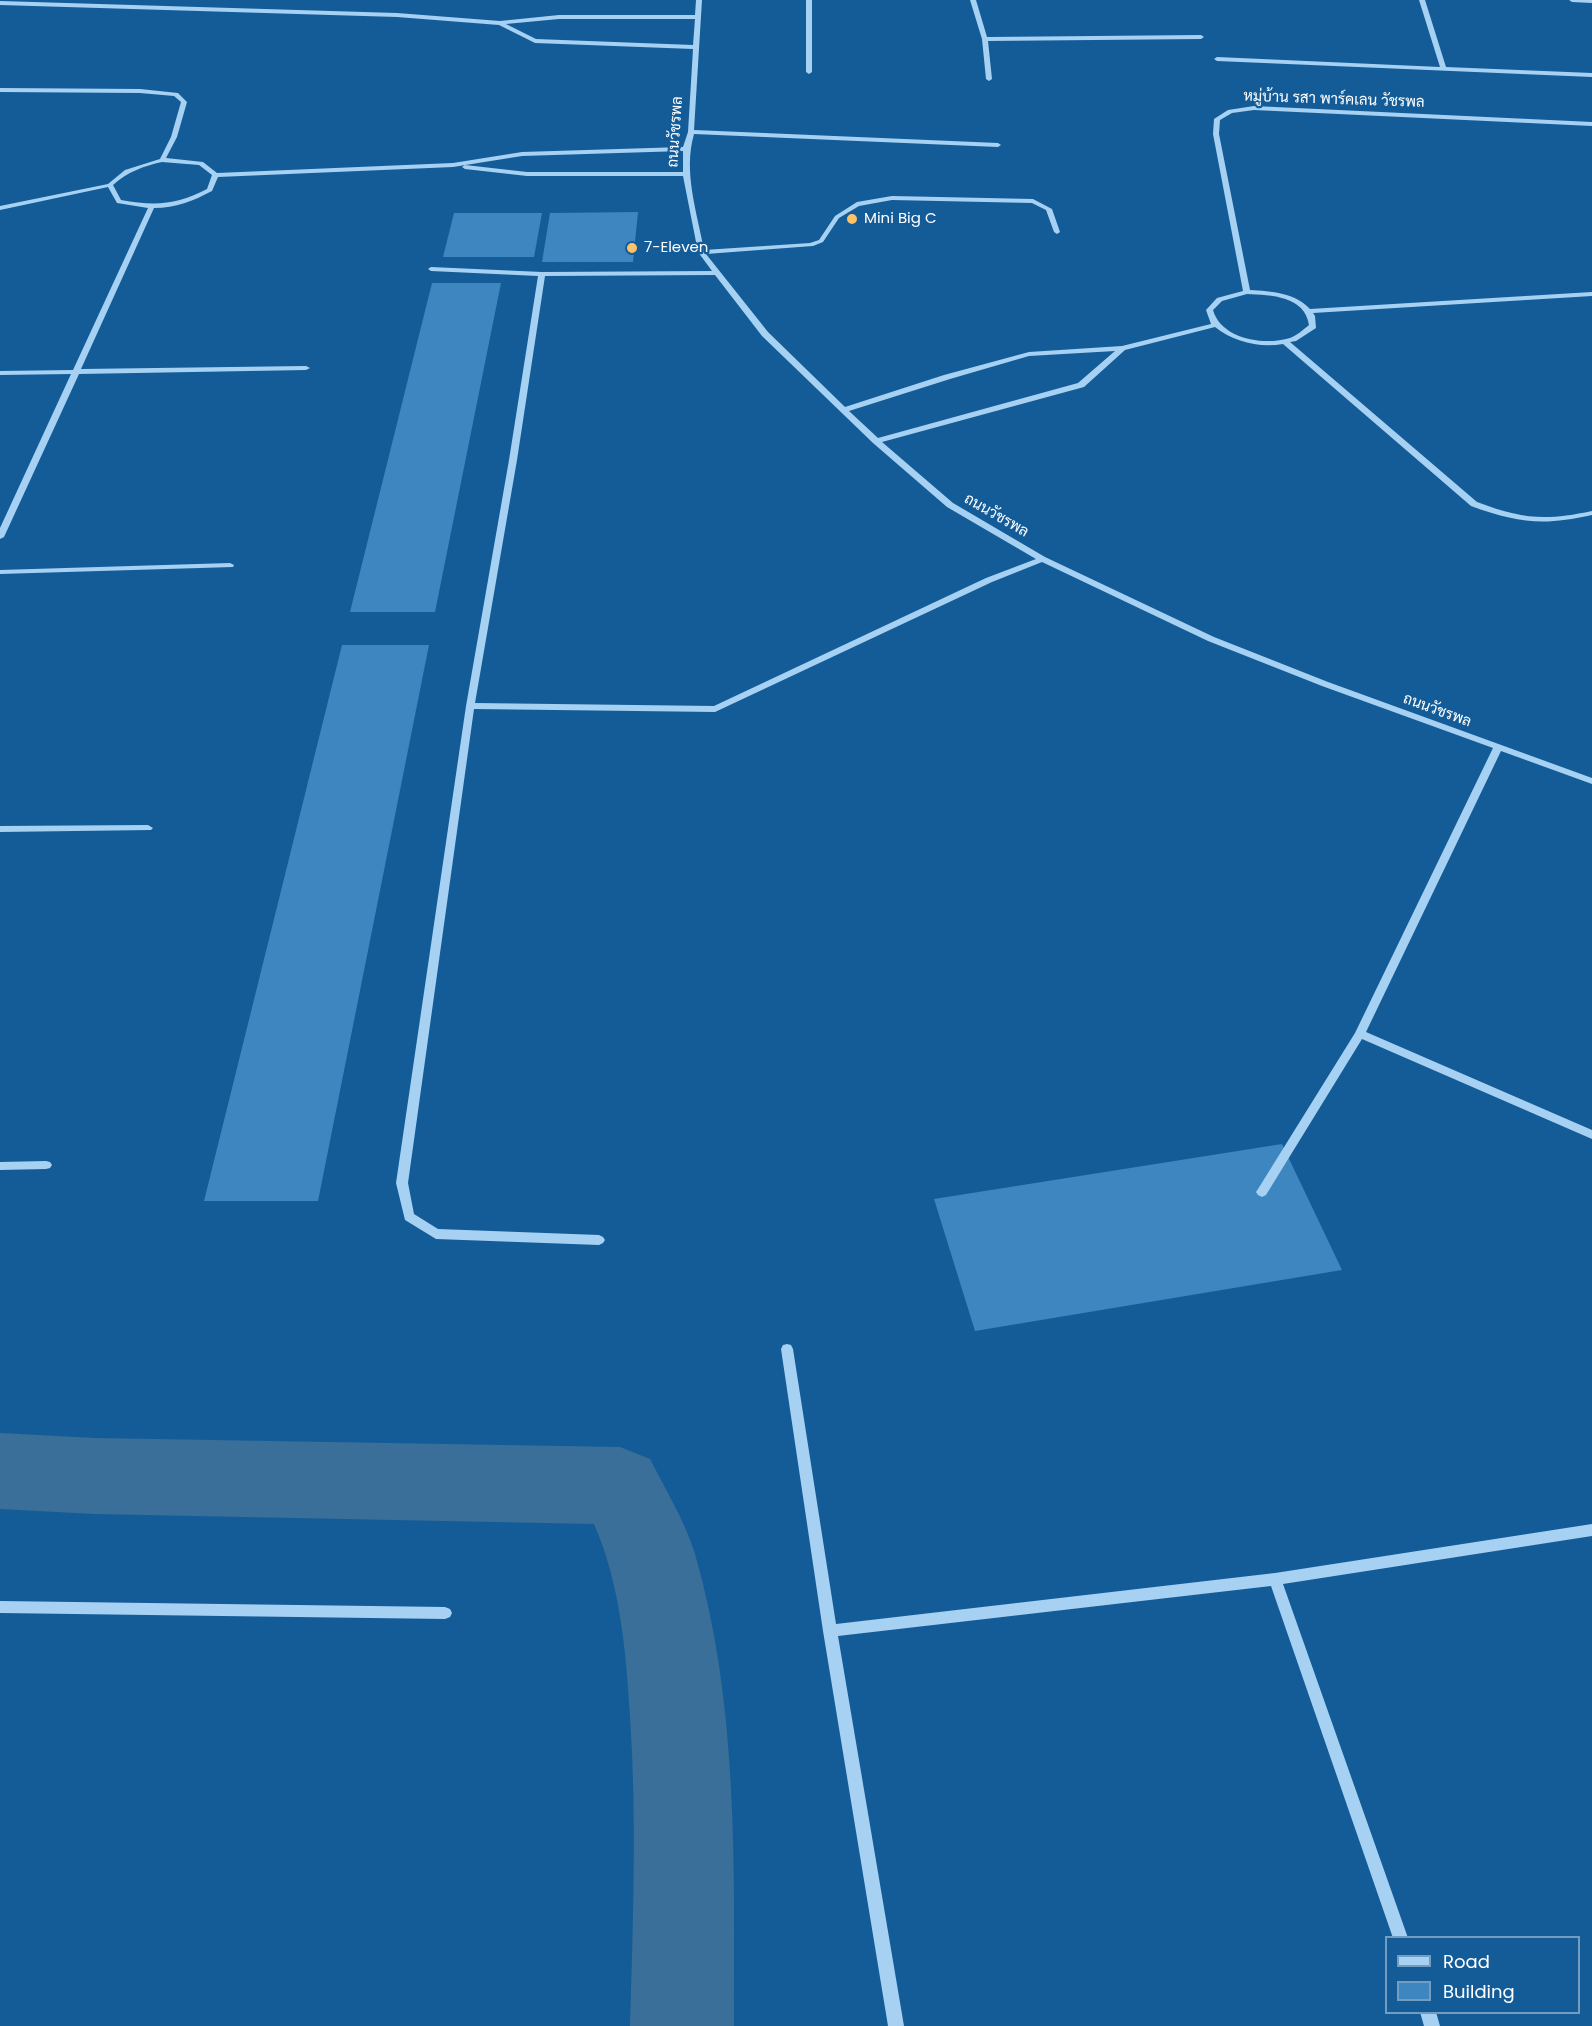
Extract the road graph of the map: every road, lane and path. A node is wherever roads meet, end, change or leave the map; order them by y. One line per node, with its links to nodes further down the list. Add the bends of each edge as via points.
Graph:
1 (699, 0): 8 (street, ถนนวัชรพล)
2 (808, 0): 15 (street)
3 (973, 0): 11 (street)
4 (1422, 0): 14 (street)
5 (1572, 0): 6 (street)
6 (1592, 1)
7 (0, 3): 9 (street, via 295,11)
8 (698, 17): 9 (street, via 559,17); 12 (street, ถนนวัชรพล)
9 (500, 22): 12 (street, via 535,41)
10 (1201, 37): 11 (street)
11 (985, 39): 17 (street)
12 (696, 47): 20 (street, ถนนวัชรพล)
13 (1217, 58): 14 (street)
14 (1444, 69): 16 (street)
15 (809, 72)
16 (1592, 75)
17 (989, 79)
18 (0, 90): 23 (street, via 176,94 184,102 174,137)
19 (1592, 124): 35 (street, หมู่บ้าน รสา พาร์คเลน วัชรพล, via 1254,108 1230,111 1217,119 1216,134)
20 (691, 132): 21 (street); 22 (street, ถนนวัชรพล)
21 (998, 145)
22 (686, 149): 24 (street, via 522,154); 25 (street, ถนนวัชรพล)
23 (162, 160): 26 (street, via 201,164); 27 (street, via 120,173)
24 (453, 165): 25 (street, via 527,174); 26 (street)
25 (686, 174): 31 (street, ถนนวัชรพล)
26 (214, 175): 29 (street, via 210,190 189,202)
27 (110, 184): 28 (street); 29 (street, via 119,202)
28 (0, 208)
29 (151, 208): 42 (street)
30 (1057, 232): 31 (street, via 1049,209 1033,201 892,198 856,204 837,217 821,241 811,245)
31 (701, 252): 33 (street, ถนนวัชรพล)
32 (431, 269): 34 (street)
33 (717, 273): 34 (street); 44 (street, ถนนวัชรพล, via 765,334)
34 (542, 274): 51 (street)
35 (1247, 292): 37 (street, via 1276,294); 38 (street, via 1213,303 1209,317)
36 (1592, 294): 37 (street)
37 (1309, 310): 39 (street, via 1313,326 1307,333)
38 (1214, 325): 39 (street, via 1244,340); 40 (street)
39 (1285, 342): 46 (street, via 1474,504 1510,518 1547,522)
40 (1122, 348): 44 (street, via 1029,354); 45 (street, via 1081,385)
41 (306, 368): 42 (street)
42 (74, 373): 43 (street); 47 (street)
43 (0, 374)
44 (844, 410): 45 (street, ถนนวัชรพล)
45 (876, 441): 48 (street, ถนนวัชรพล, via 950,505)
46 (1592, 513)
47 (0, 537)
48 (1042, 559): 51 (street, via 988,580 715,708); 52 (street, ถนนวัชรพล, via 1211,639)
49 (230, 565): 50 (street)
50 (0, 572)
51 (470, 706): 61 (street, via 402,1183 409,1217 436,1234)
52 (1498, 748): 53 (street, ถนนวัชรพล); 56 (street)
53 (1592, 781)
54 (148, 828): 55 (street)
55 (0, 829)
56 (1360, 1034): 57 (street); 60 (street)
57 (1592, 1135)
58 (0, 1166): 59 (street)
59 (46, 1166)
60 (1262, 1192)
61 (599, 1240)
62 (787, 1348): 67 (street)
63 (1592, 1530): 64 (street)
64 (1275, 1579): 67 (street); 68 (street)
65 (0, 1607): 66 (street)
66 (445, 1613)
67 (830, 1631): 69 (street)
68 (1400, 1936)
69 (896, 2026)

